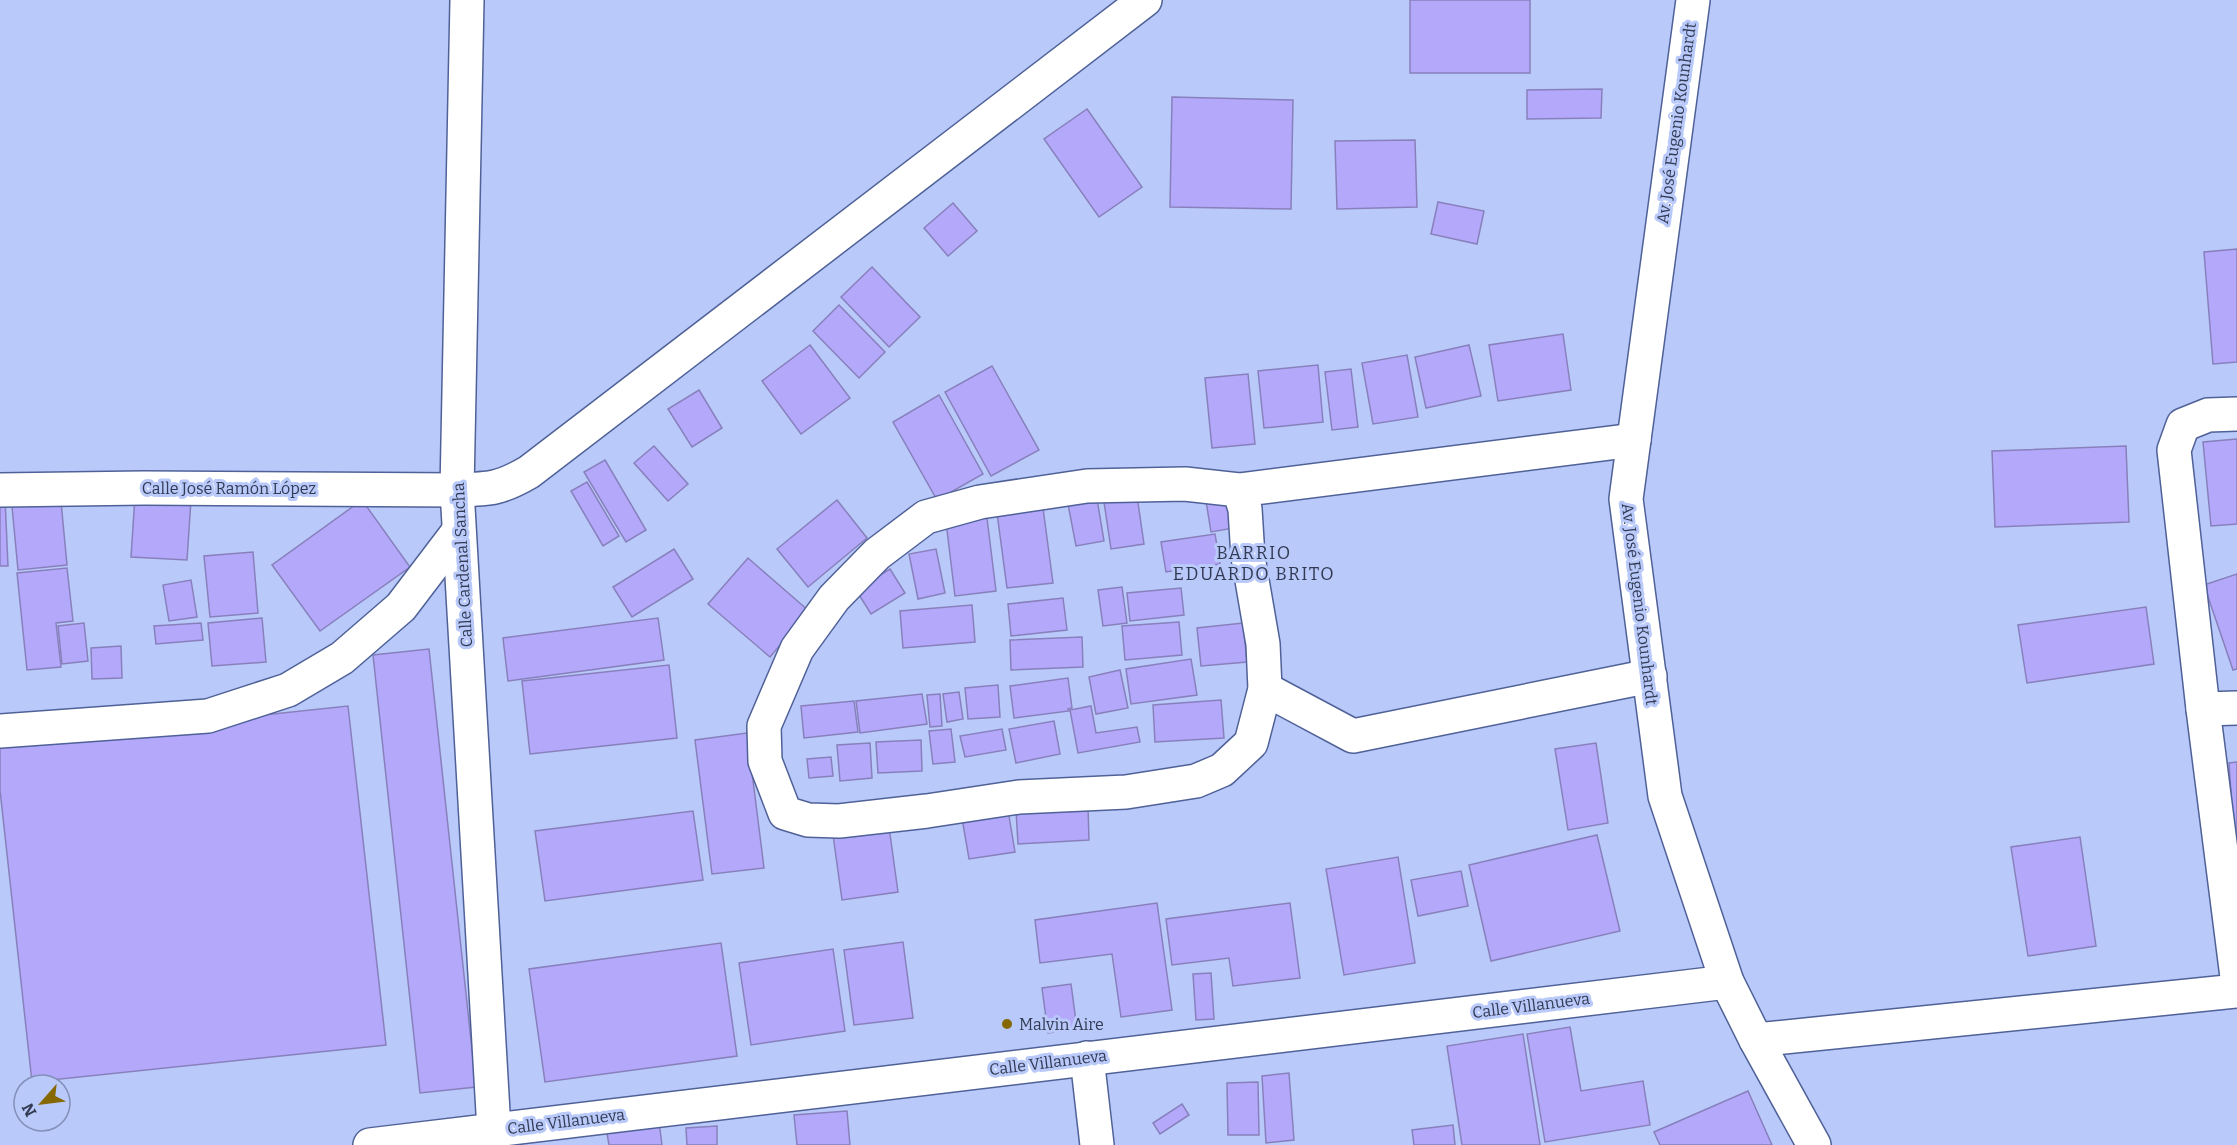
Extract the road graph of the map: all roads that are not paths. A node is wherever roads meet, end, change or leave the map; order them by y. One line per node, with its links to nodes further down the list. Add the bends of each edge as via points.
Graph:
1 (467, 0): 6 (street, Calle Cardenal Sancha)
2 (1145, 0): 6 (street, Calle José Ramón López, via 529,472 507,485)
3 (1693, 0): 5 (street, Av. José Eugenio Kounhardt)
4 (2237, 414): 13 (street, via 2208,415 2183,425 2174,450)
5 (1634, 440): 8 (street); 10 (street, Av. José Eugenio Kounhardt, via 1626,499)
6 (457, 489): 7 (street, Calle José Ramón López); 9 (street, Calle Cardenal Sancha)
7 (0, 490)
8 (1239, 490): 11 (street, via 1245,509 1248,557 1263,644); 11 (street, via 1185,484 1087,486 980,502 926,517 877,554 834,598 797,649 764,726 765,761 786,813 808,820 927,811 1019,797 1126,792 1196,781 1222,770 1251,743)
9 (458, 532): 14 (street, via 401,607 342,658 288,690 208,716); 20 (street, Calle Cardenal Sancha)
10 (1650, 676): 11 (street, via 1353,736); 16 (street, Av. José Eugenio Kounhardt, via 1665,796)
11 (1265, 689)
12 (2237, 708): 13 (street)
13 (2203, 709): 15 (street)
14 (0, 731)
15 (2237, 977)
16 (1727, 982): 18 (street, Av. José Eugenio Kounhardt); 19 (street, Calle Villanueva)
17 (2237, 992): 18 (street)
18 (1756, 1040): 23 (street, Av. José Eugenio Kounhardt)
19 (1087, 1058): 20 (street, Calle Villanueva); 22 (street)
20 (494, 1130): 21 (street, Calle Villanueva)
21 (370, 1145)
22 (1097, 1145)
23 (1814, 1145)

